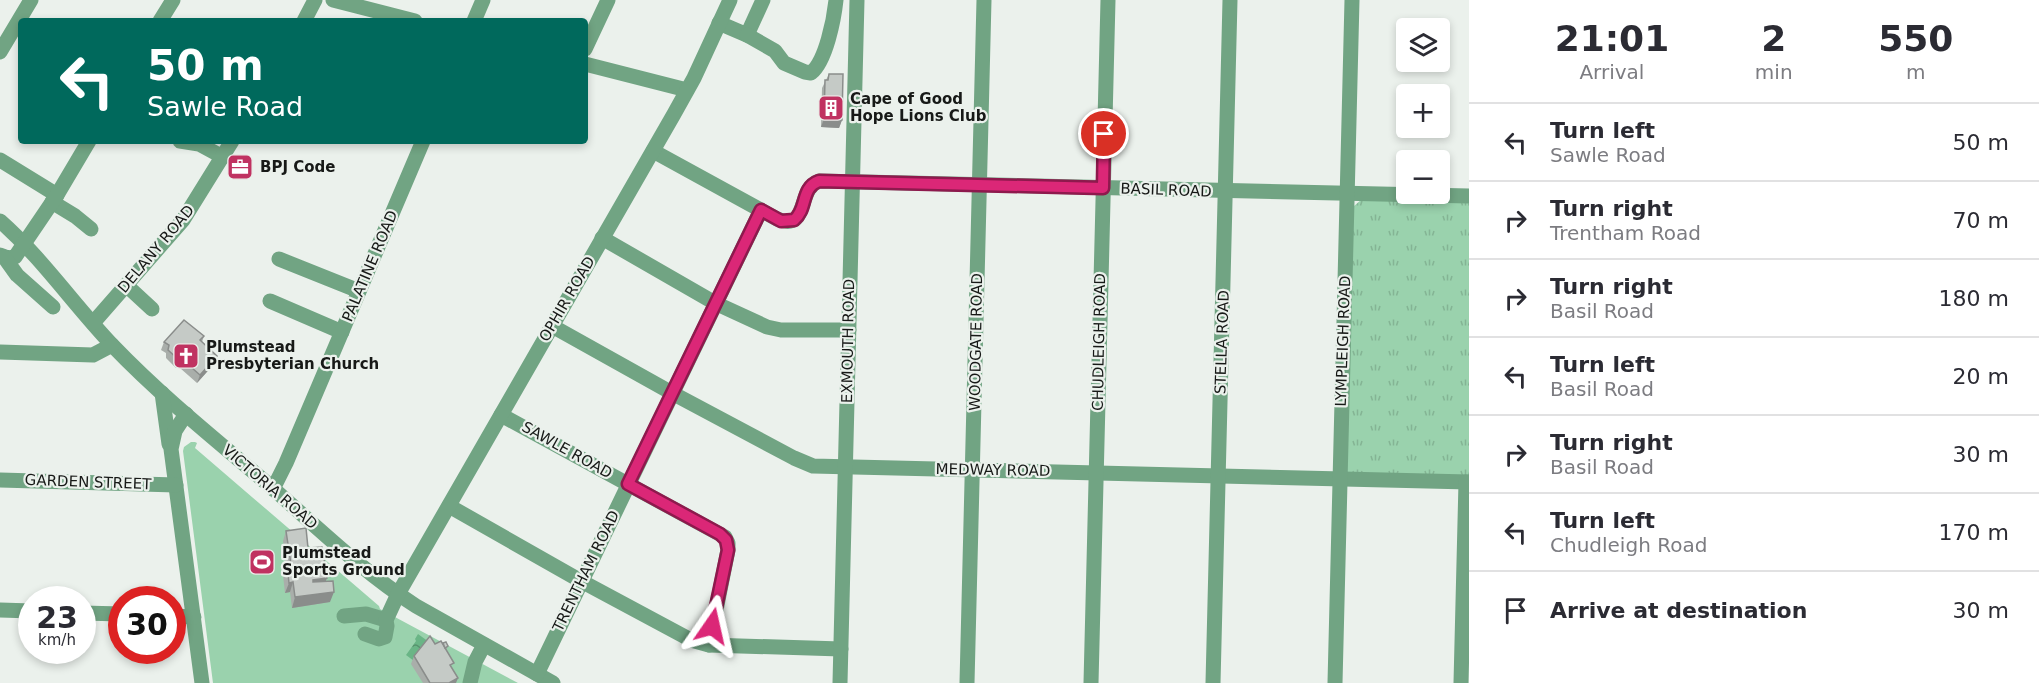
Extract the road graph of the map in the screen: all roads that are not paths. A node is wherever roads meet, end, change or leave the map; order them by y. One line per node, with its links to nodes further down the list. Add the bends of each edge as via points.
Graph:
1 (31, 0): 16 (street)
2 (173, 0): 17 (street)
3 (315, 0): 18 (street)
4 (333, 0): 15 (street)
5 (483, 0): 20 (street)
6 (608, 0): 24 (street)
7 (730, 0): 22 (street, OPHIR ROAD)
8 (763, 0): 23 (street)
9 (836, 0): 23 (street, via 826,44 811,73 784,63 775,51)
10 (857, 0): 35 (street, EXMOUTH ROAD)
11 (984, 0): 36 (street, WOODGATE ROAD)
12 (1108, 0): 37 (street, CHUDLEIGH ROAD)
13 (1230, 0): 38 (street, STELLA ROAD)
14 (1352, 0): 39 (street, LYMPLEIGH ROAD)
15 (370, 4): 19 (street)
16 (20, 18)
17 (162, 18)
18 (306, 18)
19 (408, 18)
20 (475, 18)
21 (18, 22): 25 (street)
22 (719, 23): 23 (street); 27 (street, OPHIR ROAD)
23 (747, 35)
24 (588, 43)
25 (0, 52)
26 (588, 65): 27 (street)
27 (687, 90): 32 (street, OPHIR ROAD)
28 (87, 144): 41 (street)
29 (230, 144): 33 (street, DELANY ROAD)
30 (422, 144): 50 (street, PALATINE ROAD)
31 (209, 145): 33 (street)
32 (652, 151): 42 (street, BASIL ROAD); 45 (street, OPHIR ROAD)
33 (223, 157): 49 (street, DELANY ROAD, via 183,220)
34 (0, 160): 41 (street)
35 (852, 182): 36 (street, BASIL ROAD); 42 (street, BASIL ROAD, via 812,184 800,214 790,221 781,221); 57 (street, EXMOUTH ROAD)
36 (979, 185): 37 (street, BASIL ROAD); 67 (street, WOODGATE ROAD)
37 (1103, 188): 38 (street, BASIL ROAD); 68 (street, CHUDLEIGH ROAD)
38 (1226, 191): 39 (street, BASIL ROAD); 69 (street, STELLA ROAD)
39 (1347, 194): 40 (street, BASIL ROAD); 70 (street, LYMPLEIGH ROAD)
40 (1469, 196)
41 (54, 199): 44 (street); 46 (street)
42 (761, 210): 52 (street, TRENTHAM ROAD)
43 (4, 224): 46 (street, VICTORIA ROAD)
44 (91, 229)
45 (602, 238): 52 (street); 56 (street, OPHIR ROAD)
46 (24, 245): 47 (street, via 15,257); 55 (street, VICTORIA ROAD)
47 (2, 256): 53 (street)
48 (279, 259): 50 (street)
49 (126, 285): 54 (street); 55 (street, DELANY ROAD)
50 (359, 291): 58 (street, PALATINE ROAD)
51 (270, 301): 58 (street)
52 (716, 303): 57 (street, via 781,330); 62 (street, TRENTHAM ROAD)
53 (53, 307)
54 (152, 309)
55 (93, 323): 59 (street, VICTORIA ROAD)
56 (552, 326): 62 (street, MEDWAY ROAD); 64 (street, OPHIR ROAD)
57 (849, 330): 66 (street, EXMOUTH ROAD)
58 (342, 332): 75 (street, PALATINE ROAD)
59 (112, 345): 60 (street, via 93,355); 61 (street, VICTORIA ROAD)
60 (0, 352)
61 (162, 393): 63 (street, VICTORIA ROAD); 65 (street)
62 (672, 393): 66 (street, MEDWAY ROAD, via 801,462); 73 (street, TRENTHAM ROAD)
63 (186, 414): 65 (street, via 175,431); 75 (street, VICTORIA ROAD)
64 (501, 415): 73 (street, SAWLE ROAD); 76 (street, OPHIR ROAD)
65 (171, 449): 74 (street)
66 (845, 467): 67 (street, MEDWAY ROAD); 88 (street, EXMOUTH ROAD)
67 (973, 470): 68 (street, MEDWAY ROAD); 94 (street, WOODGATE ROAD)
68 (1096, 473): 69 (street, MEDWAY ROAD); 95 (street, CHUDLEIGH ROAD)
69 (1218, 476): 70 (street, MEDWAY ROAD); 96 (street, STELLA ROAD)
70 (1340, 479): 72 (street, MEDWAY ROAD); 97 (street, LYMPLEIGH ROAD)
71 (0, 480): 74 (street, GARDEN STREET)
72 (1467, 482): 98 (street)
73 (628, 484): 77 (street, TRENTHAM ROAD); 87 (street, SAWLE ROAD, via 726,540 728,550)
74 (176, 485): 83 (street)
75 (273, 489): 78 (street, VICTORIA ROAD)
76 (449, 506): 77 (street); 78 (street, OPHIR ROAD)
77 (581, 581): 87 (street, via 683,637); 89 (street, TRENTHAM ROAD)
78 (398, 594): 84 (street, OPHIR ROAD); 86 (street, VICTORIA ROAD)
79 (0, 610): 80 (street)
80 (18, 611)
81 (344, 616): 84 (street, via 366,615)
82 (186, 617): 83 (street)
83 (194, 617): 90 (street)
84 (386, 621): 85 (street, OPHIR ROAD, via 383,639)
85 (365, 634)
86 (484, 645): 89 (street, VICTORIA ROAD); 91 (street)
87 (709, 645): 88 (street)
88 (841, 649): 93 (street, EXMOUTH ROAD)
89 (537, 674): 92 (street, VICTORIA ROAD)
90 (202, 683)
91 (470, 683)
92 (553, 683)
93 (840, 683)
94 (967, 683)
95 (1091, 683)
96 (1213, 683)
97 (1335, 683)
98 (1461, 683)

